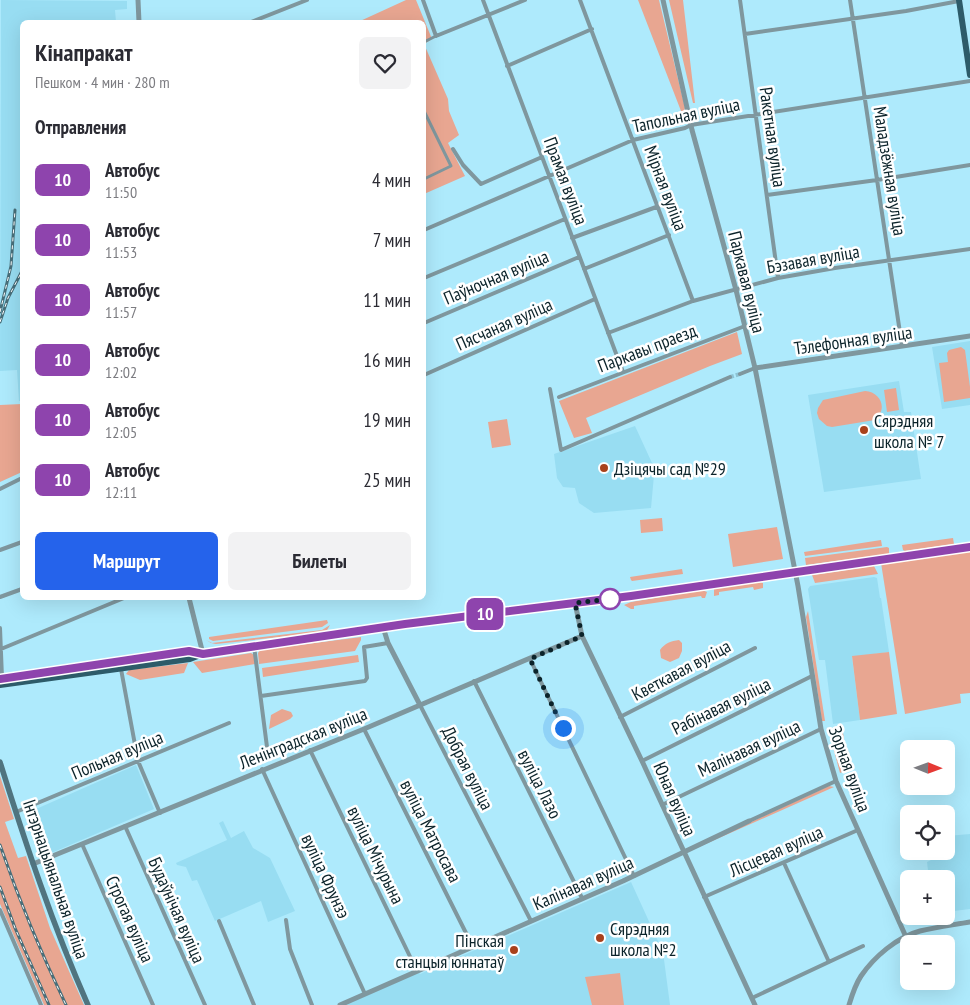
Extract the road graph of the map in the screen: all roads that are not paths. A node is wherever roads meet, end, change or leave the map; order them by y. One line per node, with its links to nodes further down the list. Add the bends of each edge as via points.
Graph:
1 (138, 0): 13 (street)
2 (307, 0): 14 (street)
3 (423, 0): 17 (street)
4 (483, 0): 11 (street, Прамая вуліца)
5 (526, 0): 11 (street)
6 (580, 0): 15 (street, Мірная вуліца)
7 (663, 0): 25 (street, Паркавая вуліца)
8 (740, 0): 16 (street, Ракетная вуліца)
9 (850, 0): 12 (street, Маладзёжная вуліца)
10 (959, 1): 12 (street); 20 (main road)
11 (489, 16): 17 (street); 19 (street, Прамая вуліца)
12 (853, 18): 16 (street); 22 (street, Маладзёжная вуліца)
13 (139, 20)
14 (256, 20)
15 (592, 29): 19 (street); 26 (street, Мірная вуліца)
16 (745, 34): 24 (street, Ракетная вуліца)
17 (436, 36): 18 (street)
18 (426, 41)
19 (507, 66): 28 (street, Прамая вуліца)
20 (970, 75)
21 (970, 82): 22 (street, Тапольная вуліца)
22 (865, 98): 24 (street, Тапольная вуліца); 32 (street, Маладзёжная вуліца)
23 (426, 115): 31 (street, via 451,166)
24 (756, 115): 25 (street, Тапольная вуліца); 33 (street, Ракетная вуліца)
25 (691, 124): 26 (street, Тапольная вуліца); 45 (street, Паркавая вуліца)
26 (633, 140): 30 (street, Тапольная вуліца); 34 (street, Мірная вуліца)
27 (453, 149): 28 (street, via 463,166 481,184)
28 (542, 157): 30 (street, Прамая вуліца)
29 (970, 164): 32 (street)
30 (549, 175): 35 (street, Прамая вуліца); 36 (street, Тапольная вуліца)
31 (426, 178)
32 (877, 180): 33 (street); 41 (street, Маладзёжная вуліца)
33 (767, 195): 44 (street, Ракетная вуліца)
34 (659, 206): 37 (street, Мірная вуліца); 38 (street)
35 (565, 219): 38 (street, Прамая вуліца); 43 (street)
36 (426, 229)
37 (669, 235): 42 (street); 47 (street, Мірная вуліца)
38 (572, 238): 40 (street, Прамая вуліца)
39 (970, 249): 41 (street, Бэзавая вуліца)
40 (579, 256): 42 (street, Прамая вуліца); 48 (street, Паўночная вуліца)
41 (889, 260): 44 (street, Бэзавая вуліца); 52 (street, Маладзёжная вуліца)
42 (584, 268): 46 (street, Прамая вуліца)
43 (426, 277)
44 (778, 278): 45 (street, Бэзавая вуліца)
45 (736, 290): 47 (street, Бэзавая вуліца); 49 (street, Паркавая вуліца)
46 (596, 299): 50 (street, Прамая вуліца); 55 (street, Пясчаная вуліца)
47 (693, 301): 50 (street, Бэзавая вуліца)
48 (426, 322)
49 (745, 326): 53 (street, Паркавая вуліца); 54 (street, Паркавы праезд)
50 (608, 333): 54 (street, Прамая вуліца)
51 (970, 336): 52 (street, Тэлефонная вуліца)
52 (902, 346): 53 (street, Тэлефонная вуліца)
53 (755, 368): 56 (street, Тэлефонная вуліца); 65 (street, Паркавая вуліца)
54 (623, 372): 59 (street, Паркавы праезд)
55 (426, 374)
56 (740, 374)
57 (730, 377): 58 (street, via 561,450)
58 (550, 389)
59 (559, 397)
60 (20, 479): 61 (street)
61 (0, 489)
62 (20, 543): 64 (street)
63 (970, 547): 65 (main road)
64 (0, 550)
65 (796, 572): 70 (main road); 81 (street, Зорная вуліца)
66 (20, 590): 67 (street)
67 (0, 598)
68 (119, 600): 77 (street)
69 (190, 600): 78 (street)
70 (575, 603): 71 (main road); 73 (street, Юная вуліца)
71 (383, 627): 74 (street, Добрая вуліца); 75 (main road)
72 (0, 628): 77 (street)
73 (582, 636): 79 (street, Ленінградская вуліца); 86 (street, Юная вуліца)
74 (388, 643): 84 (street, via 364,646 365,681); 85 (street, Добрая вуліца)
75 (254, 646): 78 (main road); 84 (street)
76 (755, 648): 86 (street, Кветкавая вуліца)
77 (1, 649): 82 (street)
78 (203, 654): 80 (main road, via 190,659); 82 (main road, via 189,651)
79 (530, 659): 83 (street, Ленінградская вуліца); 107 (street)
80 (121, 669): 82 (main road); 92 (street)
81 (812, 676): 89 (street, Зорная вуліца); 93 (street, Рабінавая вуліца)
82 (1, 681)
83 (474, 681): 85 (street, Ленінградская вуліца); 109 (street, вуліца Лазо)
84 (261, 696): 90 (street)
85 (420, 704): 88 (street, Ленінградская вуліца); 113 (street, Добрая вуліца)
86 (620, 718): 93 (street, Юная вуліца)
87 (229, 723): 92 (street, Польная вуліца)
88 (364, 728): 91 (street, Ленінградская вуліца); 118 (street, вуліца Матросава)
89 (821, 729): 96 (street, Зорная вуліца); 97 (street, Малінавая вуліца)
90 (267, 747)
91 (310, 750): 95 (street, Ленінградская вуліца); 121 (street, вуліца Мічурына)
92 (138, 761): 98 (street, Польная вуліца); 99 (street)
93 (642, 761): 97 (street, Юная вуліца)
94 (0, 762): 98 (main road, Інтэрнацыянальная вуліца)
95 (262, 769): 99 (street, Ленінградская вуліца); 122 (street, вуліца Фрунзэ)
96 (836, 781): 100 (street, Калінавая вуліца); 102 (street, Зорная вуліца)
97 (662, 805): 104 (street, Юная вуліца)
98 (16, 812): 106 (main road, Інтэрнацыянальная вуліца)
99 (160, 813): 101 (street, Ленінградская вуліца)
100 (749, 821): 104 (street, Калінавая вуліца)
101 (125, 826): 103 (street, Ленінградская вуліца); 127 (street, Будаўнічая вуліца)
102 (858, 830): 105 (street, Лісцевая вуліца); 115 (street, Зорная вуліца)
103 (82, 844): 106 (street, Ленінградская вуліца); 126 (street, Строгая вуліца)
104 (683, 851): 107 (street, Калінавая вуліца); 108 (street, Юная вуліца)
105 (784, 863): 108 (street, Лісцевая вуліца); 120 (street)
106 (33, 864): 125 (main road, Інтэрнацыянальная вуліца)
107 (634, 876): 109 (street, Калінавая вуліца)
108 (704, 897): 123 (street, Юная вуліца)
109 (582, 898): 113 (street, Калінавая вуліца)
110 (0, 910): 124 (street)
111 (286, 920): 129 (street, via 290,949)
112 (219, 921): 128 (street)
113 (531, 921): 118 (street, Калінавая вуліца)
114 (970, 922): 116 (street)
115 (906, 935)
116 (908, 935)
117 (900, 940): 132 (street, via 865,971)
118 (473, 946): 121 (street, Калінавая вуліца)
119 (863, 946): 120 (street)
120 (828, 962): 123 (street)
121 (417, 971): 122 (street, Калінавая вуліца)
122 (365, 994): 130 (street, Калінавая вуліца)
123 (752, 998): 131 (street, Юная вуліца)
124 (41, 1005)
125 (88, 1005)
126 (153, 1005)
127 (205, 1005)
128 (254, 1005)
129 (312, 1005)
130 (340, 1005)
131 (755, 1005)
132 (850, 1005)

